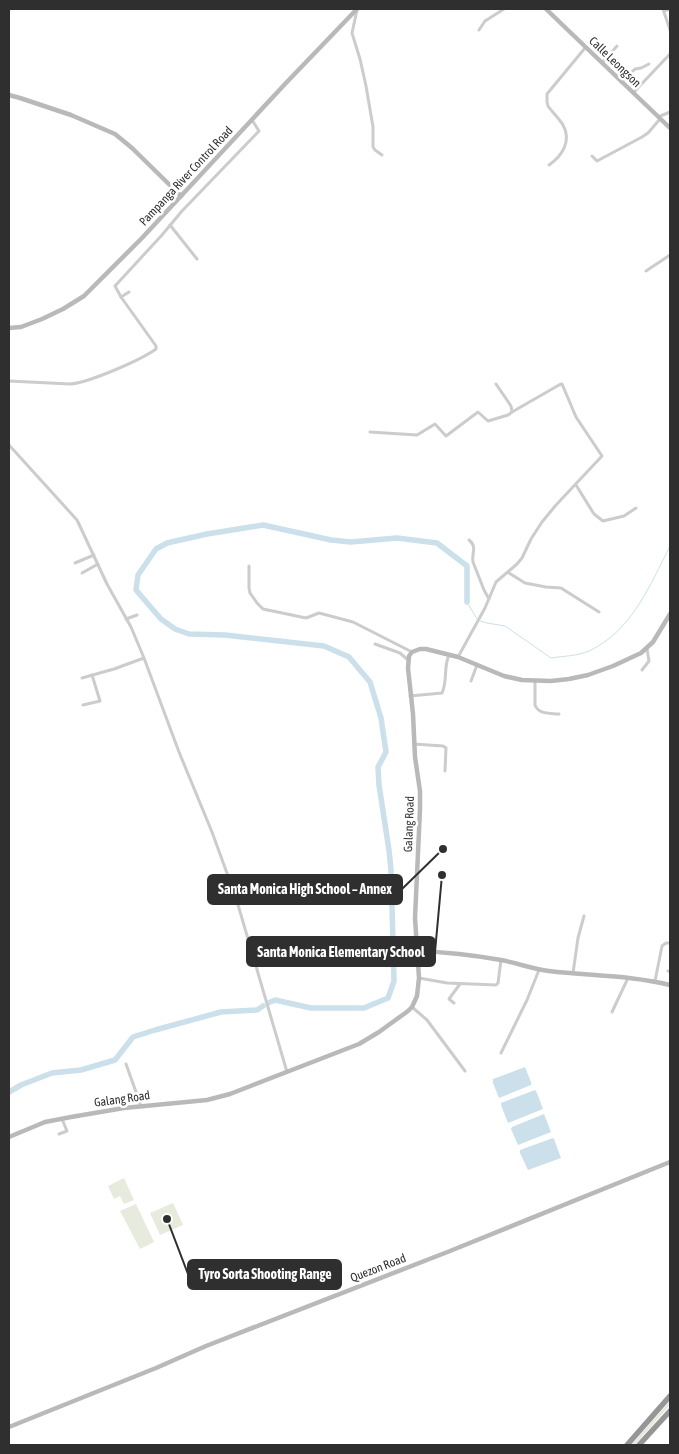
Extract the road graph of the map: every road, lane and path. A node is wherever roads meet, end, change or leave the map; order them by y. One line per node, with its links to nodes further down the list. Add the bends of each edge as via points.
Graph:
1 (357, 9): 18 (street, Pampanga River Control Road); 20 (street, via 352,33 366,86 373,147)
2 (504, 9): 6 (street)
3 (546, 9): 9 (street, Calle Leongson)
4 (670, 9): 5 (street)
5 (663, 10): 7 (street)
6 (479, 30)
7 (670, 30)
8 (617, 46): 11 (street)
9 (586, 48): 11 (street, Calle Leongson); 22 (street, via 547,94 548,106 563,125 567,141 560,157)
10 (670, 54): 14 (street)
11 (601, 63): 13 (street, Calle Leongson)
12 (649, 64): 13 (street, via 635,69)
13 (621, 82): 14 (street, Calle Leongson)
14 (633, 93): 17 (street, Calle Leongson)
15 (9, 95): 23 (street, via 71,115 115,134)
16 (670, 112): 17 (street)
17 (659, 118): 19 (street, Calle Leongson); 21 (street, via 648,133 597,160)
18 (252, 120): 23 (street, Pampanga River Control Road); 24 (street, via 259,131)
19 (670, 128)
20 (382, 155)
21 (592, 156)
22 (549, 165)
23 (181, 196): 30 (street, Pampanga River Control Road, via 84,296 30,324)
24 (170, 225): 26 (street); 29 (street, via 115,286)
25 (670, 255): 27 (street)
26 (197, 259)
27 (646, 271)
28 (129, 292): 29 (street)
29 (121, 297): 31 (street, via 156,349 75,384)
30 (9, 328)
31 (9, 381)
32 (496, 384): 33 (street)
33 (512, 412): 34 (street, via 488,421 478,412 446,436 435,424 417,435); 36 (street, via 562,384 576,418 602,456)
34 (370, 432)
35 (9, 445): 39 (street, via 77,520)
36 (576, 485): 37 (street, via 594,514 604,521 624,516); 44 (street, via 542,522 522,558)
37 (636, 508)
38 (469, 540): 45 (street, via 473,543 473,562)
39 (94, 555): 40 (street); 41 (street)
40 (75, 563)
41 (98, 564): 43 (street); 49 (street)
42 (249, 566): 52 (street, via 250,593 263,609 306,618 319,613 353,622)
43 (82, 573)
44 (509, 573): 45 (street, via 496,582); 46 (street, via 525,582 561,588)
45 (489, 599): 54 (street)
46 (599, 612)
47 (137, 615): 49 (street)
48 (670, 617): 51 (street)
49 (126, 619): 55 (street)
50 (376, 644): 56 (street, via 402,654)
51 (647, 649): 58 (street, via 649,661); 62 (street, via 588,675)
52 (412, 652): 53 (street, via 426,649); 56 (street, Galang Road)
53 (449, 655): 54 (street); 63 (street, via 442,693)
54 (458, 657): 57 (street)
55 (144, 658): 59 (street); 85 (street, via 236,898)
56 (408, 660): 63 (street, Galang Road)
57 (477, 665): 61 (street); 62 (street, via 504,676)
58 (642, 670)
59 (92, 675): 60 (street); 64 (street, via 100,701)
60 (82, 678)
61 (471, 681)
62 (535, 681): 65 (street, via 536,708 545,713)
63 (410, 696): 66 (street, Galang Road)
64 (83, 705)
65 (559, 714)
66 (414, 744): 67 (street, via 446,748); 70 (street, Galang Road, via 420,791 414,918)
67 (445, 771)
68 (584, 916): 73 (street)
69 (670, 944): 76 (street, via 662,946)
70 (417, 951): 71 (street); 75 (street, Galang Road)
71 (501, 960): 72 (street); 77 (street, via 496,985)
72 (539, 970): 73 (street); 82 (street)
73 (573, 974): 74 (street)
74 (629, 977): 76 (street); 81 (street)
75 (419, 978): 77 (street); 80 (street, Galang Road)
76 (655, 981): 78 (street)
77 (460, 983): 79 (street, via 449,999)
78 (670, 985)
79 (454, 1004)
80 (412, 1007): 84 (street, via 427,1020); 85 (street, Galang Road, via 359,1044)
81 (612, 1012)
82 (501, 1053)
83 (126, 1064): 86 (street)
84 (465, 1071)
85 (288, 1072): 86 (street, Galang Road, via 207,1100)
86 (142, 1106): 87 (street, Galang Road)
87 (62, 1119): 88 (street, via 67,1131); 89 (street, Galang Road)
88 (59, 1134)
89 (9, 1136)
90 (670, 1162): 93 (street, Quezon Road)
91 (670, 1396): 94 (highway)
92 (670, 1411): 95 (highway)
93 (9, 1427)
94 (627, 1445)
95 (639, 1445)

